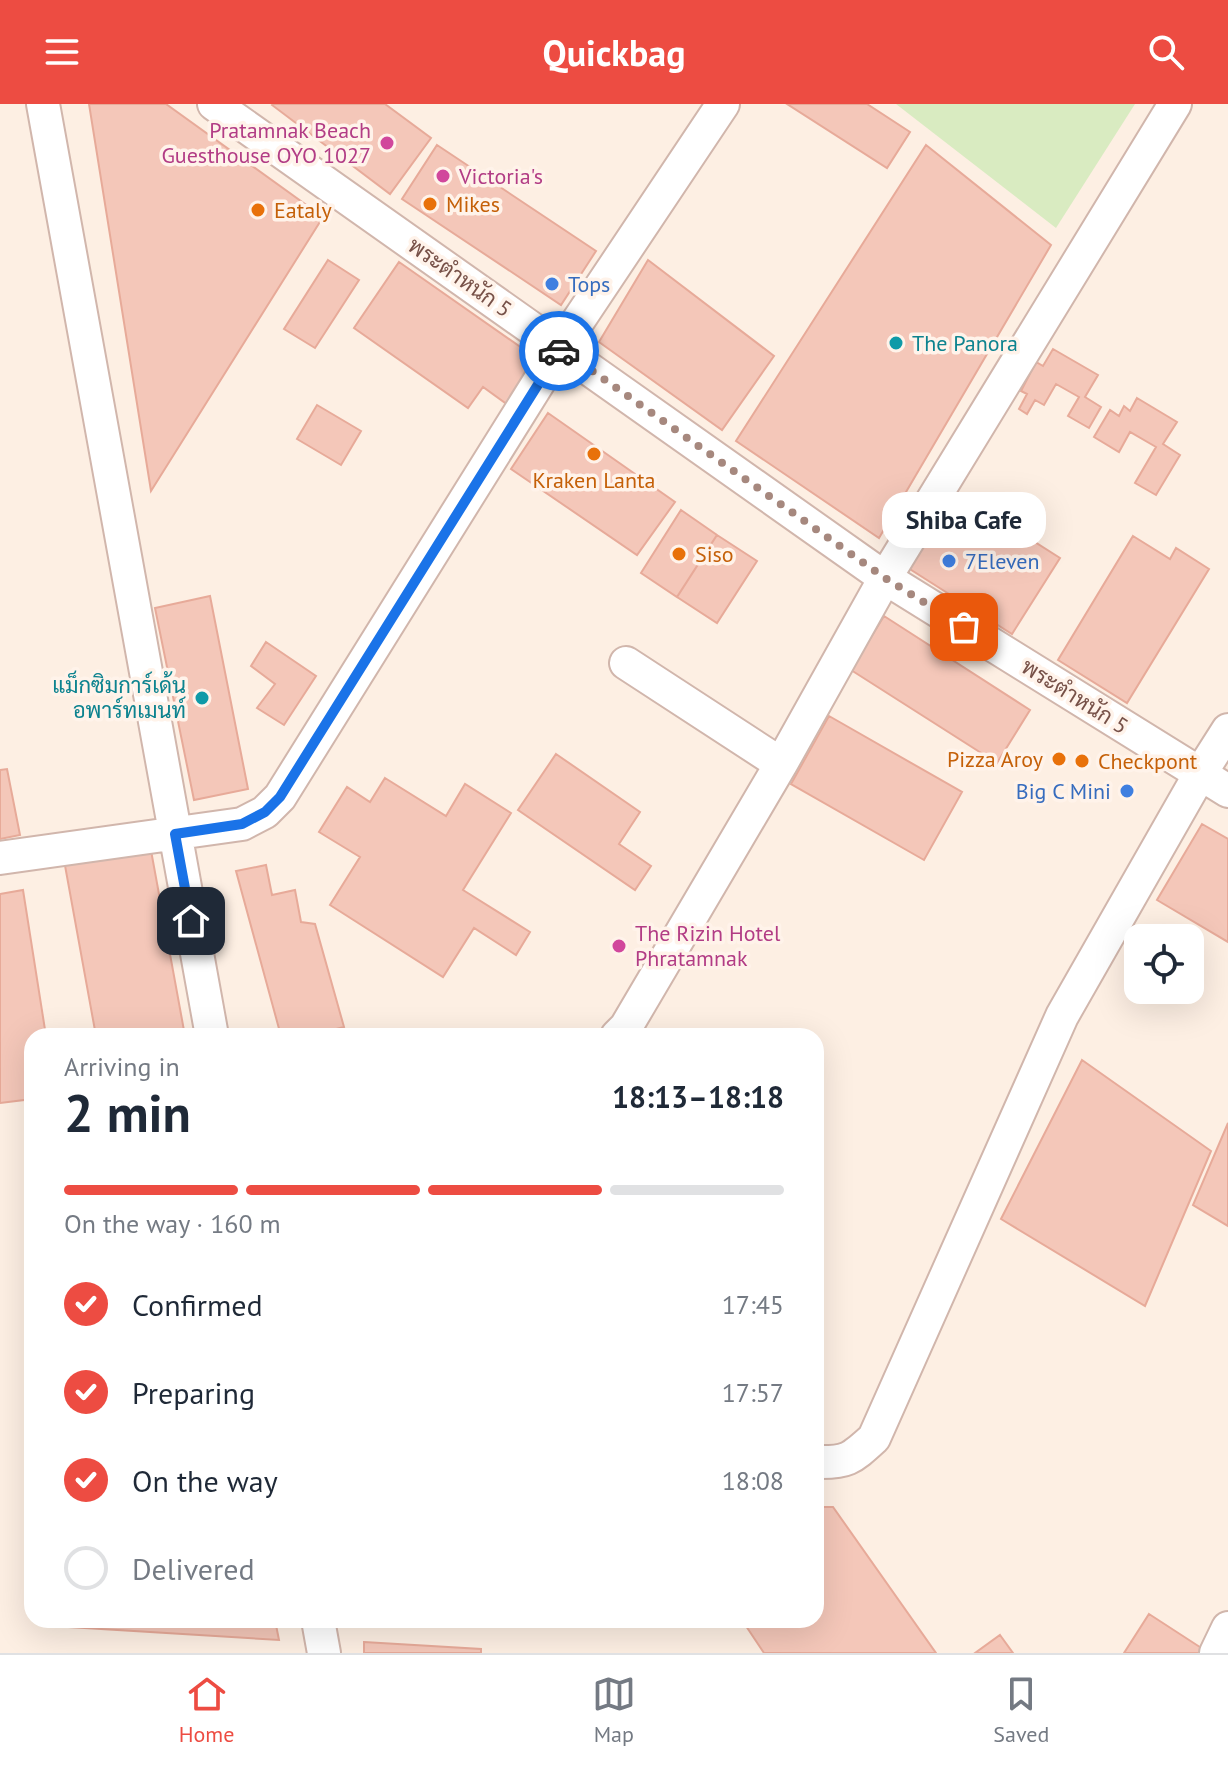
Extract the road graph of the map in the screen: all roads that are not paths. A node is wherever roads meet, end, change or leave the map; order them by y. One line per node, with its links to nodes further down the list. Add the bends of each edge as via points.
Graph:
1 (43, 104): 12 (street)
2 (723, 104): 5 (street)
3 (1175, 104): 6 (street)
4 (233, 109): 5 (street, พระตำหนัก 5)
5 (560, 348): 6 (street, พระตำหนัก 5); 12 (street, via 280,797 242,824)
6 (885, 578): 9 (street); 10 (street, พระตำหนัก 5)
7 (626, 663): 9 (street)
8 (1228, 730): 10 (street)
9 (781, 764): 15 (street)
10 (1200, 774): 11 (street, พระตำหนัก 5); 16 (street, via 1062,1016 874,1438 840,1463)
11 (1228, 791)
12 (175, 834): 13 (street); 14 (street)
13 (0, 858)
14 (211, 1028)
15 (625, 1028)
16 (824, 1462)
17 (319, 1628): 19 (street)
18 (1228, 1628): 20 (street)
19 (324, 1653)
20 (1216, 1653)

